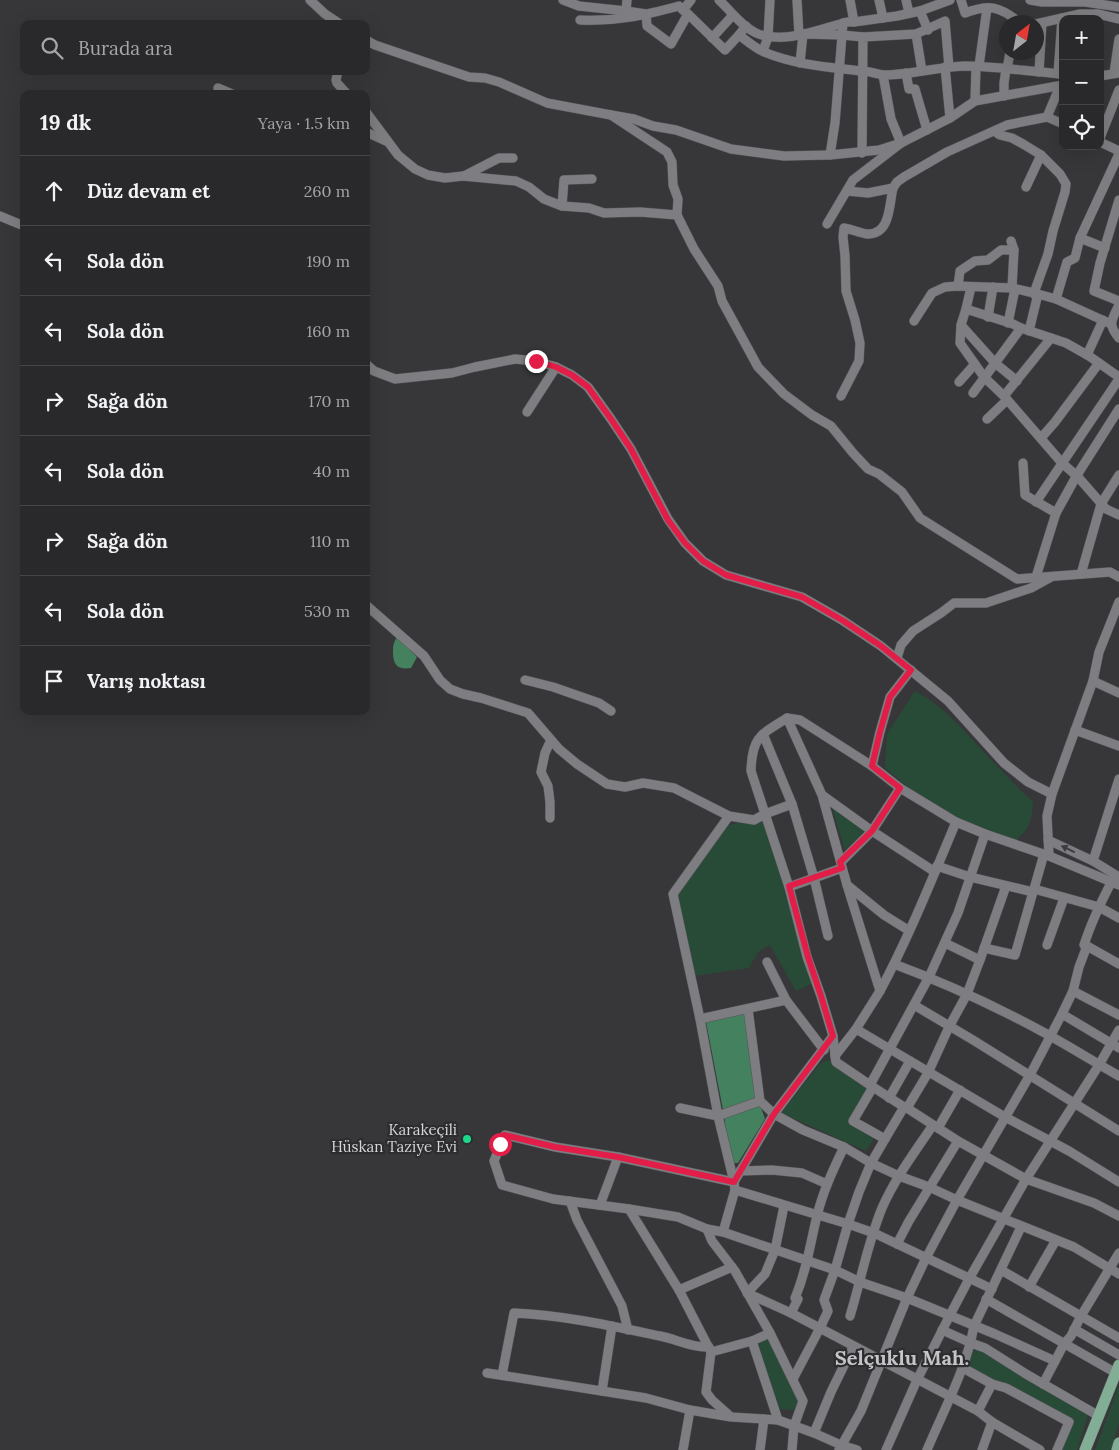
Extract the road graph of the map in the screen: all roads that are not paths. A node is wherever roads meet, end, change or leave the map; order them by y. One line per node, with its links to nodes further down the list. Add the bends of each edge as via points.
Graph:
1 (310, 0): 29 (street)
2 (563, 0): 19 (street, via 579,6)
3 (627, 0): 19 (street)
4 (692, 0): 20 (street)
5 (770, 0): 42 (street)
6 (797, 0): 37 (street)
7 (850, 0): 31 (street)
8 (879, 0): 26 (street)
9 (906, 0): 21 (street)
10 (950, 0): 15 (street)
11 (961, 0): 17 (street, via 965,13)
12 (1030, 0): 13 (street)
13 (1090, 1): 16 (street)
14 (725, 2): 23 (street)
15 (935, 4): 18 (street); 32 (street)
16 (1119, 7)
17 (987, 8): 24 (street); 51 (street)
18 (920, 11): 21 (street); 36 (street)
19 (626, 12): 22 (street)
20 (686, 12): 22 (street, via 679,6); 22 (street, via 672,44 647,26); 44 (street)
21 (909, 13): 26 (street)
22 (646, 14): 30 (street, via 622,19)
23 (733, 15): 35 (street); 44 (street)
24 (1010, 15)
25 (1104, 15): 28 (street)
26 (878, 19): 31 (street); 41 (street)
27 (1059, 19): 33 (street)
28 (1119, 19)
29 (334, 20)
30 (580, 20)
31 (854, 22): 34 (street)
32 (941, 22): 36 (street); 52 (street, via 945,22)
33 (1044, 22)
34 (843, 23): 37 (street); 40 (street)
35 (746, 26): 39 (street); 42 (street)
36 (928, 30): 38 (street)
37 (801, 34): 40 (street); 42 (street, via 785,38); 50 (street)
38 (916, 34): 41 (street); 56 (street)
39 (739, 35): 44 (street, via 725,50); 47 (street)
40 (842, 35): 43 (street); 53 (street)
41 (875, 36): 43 (street)
42 (768, 37): 47 (street)
43 (863, 37): 55 (street)
44 (712, 38)
45 (1119, 39): 59 (street)
46 (370, 42): 72 (street, via 469,77 499,82 547,104)
47 (763, 51): 50 (street)
48 (1008, 60): 54 (street)
49 (1039, 60): 57 (street)
50 (800, 62): 53 (street)
51 (978, 66): 52 (street); 54 (street); 71 (street)
52 (947, 67): 56 (street); 75 (street)
53 (840, 69): 55 (street); 87 (street)
54 (1006, 69): 57 (street); 70 (street)
55 (862, 71): 62 (street); 85 (street)
56 (922, 71): 58 (street)
57 (1039, 72): 60 (street)
58 (906, 73): 62 (street); 78 (street, via 909,89 915,89)
59 (1117, 73): 63 (street)
60 (1059, 74)
61 (337, 75): 67 (street, via 337,84)
62 (883, 75): 82 (street, via 891,119)
63 (1104, 75)
64 (1059, 86): 70 (street)
65 (218, 88): 66 (street)
66 (223, 90)
67 (343, 90)
68 (1059, 90): 74 (street)
69 (1119, 90): 77 (street)
70 (1004, 96): 71 (street)
71 (975, 101): 75 (street)
72 (611, 115): 87 (street, via 676,130 731,149 784,156); 96 (street, via 667,152 672,162 673,185 678,199)
73 (370, 117): 81 (street)
74 (1047, 117): 76 (street); 79 (street)
75 (950, 118): 78 (street)
76 (1059, 122)
77 (1104, 128)
78 (927, 130): 82 (street)
79 (997, 130): 86 (street, via 1000,135 1012,138); 92 (street, via 934,159 904,176)
80 (370, 134): 81 (street)
81 (390, 143): 89 (street, via 414,169 444,178)
82 (901, 143): 85 (street); 93 (street, via 853,180)
83 (1104, 144): 84 (street)
84 (1119, 152): 101 (street)
85 (862, 153): 87 (street)
86 (1040, 155): 91 (street); 109 (street, via 1066,184)
87 (830, 156)
88 (512, 158): 89 (street, via 498,158)
89 (463, 176): 95 (street, via 516,181)
90 (592, 179): 95 (street, via 564,180)
91 (1026, 187)
92 (893, 188): 93 (street, via 868,193); 133 (street, via 887,221 878,231 867,234 844,228 846,291 860,342 859,361)
93 (847, 191): 100 (street)
94 (1119, 200): 98 (street)
95 (562, 206): 96 (street, via 604,213)
96 (676, 215): 149 (street, via 718,286 722,301 758,367 784,394 831,426 868,469 902,492 920,518 1017,579)
97 (0, 216): 99 (street)
98 (1116, 218): 103 (street)
99 (20, 224)
100 (827, 224)
101 (1080, 238): 103 (street); 110 (street, via 1075,258 1066,262)
102 (1011, 241): 104 (street)
103 (1105, 248): 111 (street, via 1094,291)
104 (1014, 250): 105 (street, via 1001,250 988,260 975,261 960,271); 108 (street)
105 (958, 286): 106 (street); 115 (street, via 935,291)
106 (971, 287): 107 (street); 113 (street)
107 (993, 287): 108 (street); 114 (street)
108 (1013, 288): 109 (street); 117 (street)
109 (1034, 293): 110 (street); 119 (street, via 1037,298)
110 (1056, 299): 116 (street)
111 (1119, 301)
112 (1119, 305): 116 (street)
113 (966, 309): 114 (street); 118 (street)
114 (988, 318): 117 (street)
115 (914, 321)
116 (1107, 322): 121 (street); 122 (street)
117 (1008, 323): 119 (street)
118 (961, 325): 123 (street); 125 (street, via 960,343)
119 (1025, 330): 120 (street); 123 (street)
120 (1051, 338): 122 (street); 130 (street)
121 (1119, 338)
122 (1087, 355): 124 (street)
123 (995, 363): 128 (street); 130 (street)
124 (1099, 363): 129 (street); 138 (street)
125 (975, 364): 128 (street); 131 (street)
126 (556, 367): 127 (street, via 515,359 452,373 395,378); 136 (street); 153 (street, via 588,387 631,449 668,520 703,561 726,575 802,597)
127 (370, 368)
128 (984, 377): 132 (street); 134 (street)
129 (1119, 378): 140 (street)
130 (1017, 381): 134 (street)
131 (959, 382)
132 (973, 393)
133 (841, 396)
134 (1006, 398): 137 (street); 138 (street)
135 (1119, 409): 142 (street)
136 (527, 412)
137 (986, 419)
138 (1041, 438): 140 (street)
139 (1023, 463): 143 (street, via 1026,495)
140 (1062, 463): 142 (street); 143 (street)
141 (1119, 475): 144 (street)
142 (1077, 476): 144 (street); 145 (street)
143 (1036, 502): 145 (street)
144 (1102, 504): 146 (street); 147 (street)
145 (1056, 513): 149 (street)
146 (1119, 515)
147 (1081, 574): 148 (street); 150 (street, via 1110,572)
148 (1054, 576): 149 (street); 153 (street, via 1031,588 986,603 954,603 913,631 901,645)
149 (1036, 577)
150 (1119, 577)
151 (1119, 602): 156 (street)
152 (370, 609): 162 (street, via 424,656 450,689 528,713)
153 (897, 658): 154 (street)
154 (911, 670): 164 (street, via 890,697); 167 (street, via 948,701 1004,763 1028,782)
155 (525, 680): 158 (street, via 599,703)
156 (1093, 681): 157 (street); 160 (street)
157 (1119, 693)
158 (611, 711)
159 (787, 718): 161 (street); 164 (street, via 800,720); 168 (street)
160 (1075, 730): 163 (street); 167 (street)
161 (763, 734): 169 (street); 170 (street, via 752,754 751,771)
162 (551, 740): 171 (street, via 577,764 607,784 625,787 643,783 674,788); 172 (street, via 541,772 548,786)
163 (1119, 746)
164 (872, 766): 166 (street)
165 (1119, 779): 178 (street)
166 (900, 788): 173 (street); 174 (street)
167 (1052, 794): 176 (street, via 1047,816)
168 (822, 795): 174 (street); 179 (street)
169 (792, 804): 170 (street); 182 (street)
170 (765, 814): 171 (street, via 754,820); 185 (street)
171 (729, 816): 210 (street, via 673,894)
172 (550, 818)
173 (956, 822): 175 (street); 180 (street)
174 (872, 831): 179 (street); 180 (street)
175 (985, 834): 177 (street); 181 (street)
176 (1048, 840): 177 (street); 178 (street, one-way to 176)
177 (1046, 855): 183 (street); 187 (street)
178 (1093, 861): 183 (street)
179 (841, 865): 182 (street); 184 (street)
180 (936, 869): 181 (street); 191 (street)
181 (970, 877): 186 (street); 193 (street)
182 (814, 878): 185 (street); 192 (street)
183 (1117, 881): 189 (street)
184 (847, 885): 191 (street); 202 (street)
185 (789, 886): 214 (street)
186 (1006, 886): 187 (street); 196 (street)
187 (1033, 891): 188 (street); 196 (street, via 1015,955)
188 (1064, 898): 189 (street); 194 (street)
189 (1099, 907): 190 (street); 195 (street, via 1084,945)
190 (1119, 918)
191 (908, 930): 199 (street)
192 (828, 936)
193 (945, 943): 197 (street); 201 (street)
194 (1047, 945)
195 (1087, 946): 200 (street); 203 (street)
196 (984, 948): 197 (street)
197 (980, 960): 204 (street)
198 (767, 962): 205 (street)
199 (894, 964): 201 (street); 202 (street)
200 (1119, 964)
201 (929, 977): 204 (street); 206 (street)
202 (880, 991): 212 (street)
203 (1073, 991): 208 (street); 209 (street)
204 (967, 994): 211 (street); 215 (street)
205 (786, 1000): 207 (street); 218 (street)
206 (914, 1005): 211 (street); 217 (street)
207 (748, 1009): 210 (street); 228 (street)
208 (1062, 1014): 215 (street); 216 (street)
209 (1119, 1015)
210 (700, 1019): 233 (street)
211 (949, 1027): 222 (street); 223 (street)
212 (856, 1029): 217 (street); 219 (street)
213 (1119, 1030): 216 (street)
214 (833, 1036): 218 (street); 219 (street)
215 (1050, 1036): 221 (street); 223 (street)
216 (1115, 1046): 221 (street)
217 (890, 1049): 220 (street); 225 (street)
218 (824, 1050): 232 (street)
219 (835, 1056): 225 (street, via 836,1062)
220 (910, 1061): 222 (street); 227 (street)
221 (1099, 1065): 224 (street); 229 (street)
222 (928, 1073): 226 (street); 231 (street)
223 (1030, 1075): 229 (street); 234 (street)
224 (1119, 1076)
225 (871, 1086): 227 (street); 237 (street, via 854,1121)
226 (960, 1090): 234 (street); 235 (street)
227 (889, 1098): 231 (street)
228 (760, 1101): 232 (street); 233 (street)
229 (1075, 1104): 236 (street); 239 (street)
230 (680, 1108): 233 (street)
231 (905, 1108): 235 (street); 237 (street)
232 (774, 1114): 240 (street); 244 (street)
233 (718, 1116): 249 (street)
234 (1006, 1117): 239 (street); 241 (street)
235 (935, 1127): 238 (street); 245 (street)
236 (1119, 1131)
237 (885, 1139): 243 (street)
238 (958, 1141): 241 (street); 250 (street)
239 (1050, 1141): 246 (street); 247 (street)
240 (844, 1147): 243 (street); 248 (street)
241 (983, 1156): 246 (street); 251 (street)
242 (618, 1157): 249 (street); 252 (street, via 504,1135 494,1161 502,1184); 253 (street)
243 (871, 1163): 245 (street); 259 (street)
244 (740, 1171): 248 (street, via 802,1173); 249 (street)
245 (899, 1176): 250 (street); 263 (street, via 882,1208)
246 (1026, 1179): 257 (street); 258 (street)
247 (1119, 1182)
248 (827, 1184): 256 (street)
249 (734, 1186): 254 (street); 262 (street)
250 (929, 1186): 251 (street); 265 (street)
251 (957, 1200): 258 (street); 268 (street)
252 (570, 1201): 253 (street); 291 (street, via 622,1306)
253 (600, 1205): 255 (street)
254 (784, 1206): 256 (street); 266 (street)
255 (629, 1209): 261 (street, via 678,1217); 279 (street)
256 (817, 1215): 259 (street); 269 (street)
257 (1119, 1216)
258 (1003, 1219): 260 (street); 275 (street)
259 (848, 1224): 263 (street); 272 (street)
260 (1021, 1227): 264 (street); 273 (street)
261 (707, 1229): 262 (street); 270 (street)
262 (723, 1232): 266 (street)
263 (874, 1233): 265 (street); 276 (street)
264 (1056, 1240): 271 (street); 277 (street)
265 (898, 1244): 268 (street)
266 (775, 1250): 269 (street); 280 (street, via 765,1274)
267 (1119, 1253): 271 (street)
268 (926, 1258): 275 (street); 281 (street)
269 (808, 1262): 272 (street); 283 (street)
270 (732, 1267): 279 (street); 280 (street)
271 (1109, 1268): 274 (street); 286 (street)
272 (835, 1270): 276 (street); 289 (street, via 824,1300 828,1311)
273 (1001, 1270): 277 (street); 278 (street)
274 (1119, 1274)
275 (970, 1279): 278 (street); 284 (street)
276 (860, 1282): 281 (street); 285 (street)
277 (1030, 1287): 286 (street)
278 (992, 1289): 282 (street)
279 (679, 1290): 299 (street)
280 (747, 1293): 283 (street); 293 (street)
281 (907, 1298): 284 (street); 301 (street)
282 (986, 1299): 288 (street); 297 (street)
283 (791, 1313): 289 (street)
284 (950, 1315): 288 (street); 292 (street)
285 (850, 1316)
286 (1081, 1316): 290 (street); 294 (street)
287 (612, 1326): 291 (street); 306 (street, via 514,1313); 311 (street)
288 (974, 1326): 296 (street); 302 (street)
289 (820, 1328): 298 (street); 307 (street)
290 (1074, 1329): 297 (street); 300 (street)
291 (628, 1330): 299 (street)
292 (942, 1330): 296 (street); 308 (street)
293 (770, 1333): 295 (street); 307 (street)
294 (1119, 1338)
295 (752, 1341): 299 (street); 318 (street)
296 (971, 1344): 303 (street); 310 (street, via 985,1348)
297 (1064, 1344): 302 (street); 304 (street)
298 (853, 1347): 301 (street); 321 (street)
299 (710, 1350): 316 (street, via 706,1392)
300 (1119, 1356)
301 (882, 1361): 308 (street); 324 (street, via 861,1411)
302 (1055, 1361): 310 (street)
303 (963, 1368): 309 (street); 312 (street)
304 (1117, 1369): 315 (main road)
305 (488, 1373): 306 (street)
306 (502, 1375): 311 (street)
307 (793, 1379): 320 (street, via 803,1401)
308 (917, 1380): 312 (street); 329 (street)
309 (992, 1384): 314 (street); 333 (street, via 1006,1388 1069,1422)
310 (1044, 1384): 315 (street)
311 (602, 1390): 313 (street)
312 (950, 1397): 314 (street); 330 (street)
313 (690, 1410): 316 (street); 325 (street)
314 (978, 1412): 319 (street)
315 (1099, 1416): 334 (main road)
316 (731, 1417): 317 (street)
317 (764, 1420): 318 (street); 326 (street)
318 (778, 1420): 320 (street)
319 (992, 1422): 323 (street); 331 (street)
320 (794, 1426): 321 (street); 327 (street)
321 (814, 1433): 324 (street)
322 (1119, 1443): 335 (main road)
323 (1025, 1446): 332 (street)
324 (840, 1448): 328 (street)
325 (683, 1450)
326 (760, 1450)
327 (792, 1450)
328 (857, 1450)
329 (886, 1450)
330 (927, 1450)
331 (982, 1450)
332 (1040, 1450)
333 (1057, 1450)
334 (1085, 1450)
335 (1117, 1450)

